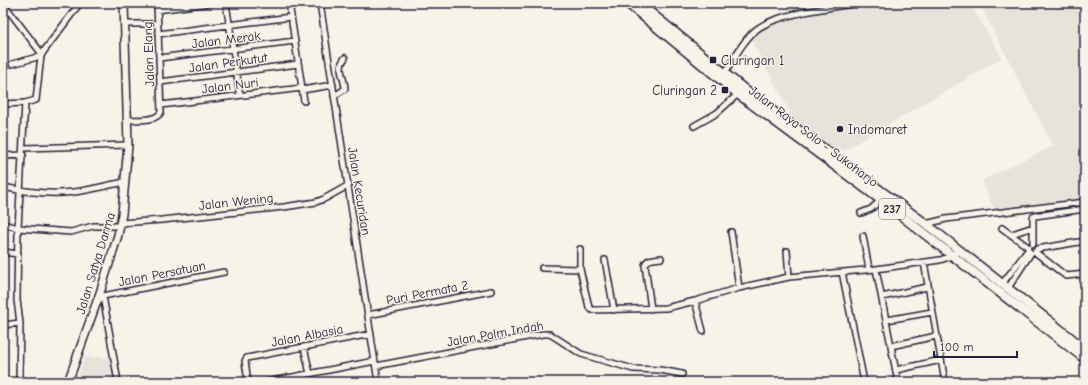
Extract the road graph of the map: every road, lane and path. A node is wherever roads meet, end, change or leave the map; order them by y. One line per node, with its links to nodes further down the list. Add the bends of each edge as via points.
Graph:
1 (80, 3): 21 (street)
2 (124, 3): 14 (main road, Jalan Satya Darma)
3 (157, 3): 11 (street, Jalan Elang)
4 (210, 3): 11 (street)
5 (226, 3): 16 (street)
6 (289, 3): 13 (street)
7 (320, 3): 30 (street, Jalan Kecuridan)
8 (627, 3): 19 (main road, Jalan Raya Solo - Sukoharjo / 237)
9 (639, 3): 19 (main road, Jalan Raya Solo - Sukoharjo / 237)
10 (857, 3): 28 (street, via 799,13 763,25 749,37)
11 (158, 10): 15 (street, Jalan Elang)
12 (9, 11): 21 (street)
13 (291, 17): 16 (street); 18 (street)
14 (125, 24): 15 (street); 39 (main road, Jalan Satya Darma)
15 (158, 24): 17 (street, Jalan Elang)
16 (229, 25): 17 (street); 20 (street)
17 (158, 34): 22 (street, Jalan Elang)
18 (295, 41): 20 (street, Jalan Merak); 26 (street)
19 (683, 44): 24 (main road, Jalan Raya Solo - Sukoharjo / 237)
20 (233, 49): 22 (street, Jalan Merak); 27 (street)
21 (42, 55): 25 (street); 36 (street, via 36,100)
22 (159, 58): 29 (street, Jalan Elang)
23 (345, 58): 34 (street, via 341,68 345,89)
24 (699, 58): 28 (main road, Jalan Raya Solo - Sukoharjo / 237); 32 (main road, Jalan Raya Solo - Sukoharjo / 237)
25 (12, 64)
26 (298, 64): 27 (street, Jalan Perkutut); 31 (street)
27 (236, 72): 29 (street, Jalan Perkutut); 33 (street)
28 (724, 73): 55 (main road, Jalan Raya Solo - Sukoharjo / 237)
29 (160, 82): 38 (street, Jalan Elang)
30 (333, 85): 31 (street, Jalan Nuri); 34 (street, Jalan Kecuridan)
31 (302, 89): 33 (street, Jalan Nuri); 35 (street)
32 (738, 94): 40 (street, via 717,113); 49 (main road, Jalan Raya Solo - Sukoharjo / 237)
33 (240, 95): 38 (street, Jalan Nuri)
34 (334, 96): 46 (street, Jalan Kecuridan)
35 (304, 101)
36 (25, 102): 37 (street); 42 (street)
37 (3, 104)
38 (161, 105): 39 (street, via 160,114 156,117)
39 (128, 120): 41 (main road, Jalan Satya Darma)
40 (694, 126)
41 (128, 145): 42 (street); 45 (main road, Jalan Satya Darma)
42 (23, 148): 43 (street)
43 (23, 155): 44 (street); 48 (street)
44 (3, 156)
45 (125, 182): 48 (street, via 74,192 45,193); 54 (main road, Jalan Satya Darma)
46 (348, 185): 54 (street, Jalan Wening, via 316,202); 92 (street, Jalan Kecuridan)
47 (3, 187): 48 (street)
48 (20, 190): 57 (street)
49 (881, 200): 52 (street); 59 (main road, Jalan Raya Solo - Sukoharjo / 237)
50 (1085, 202): 55 (street)
51 (1085, 209): 56 (street, via 1034,216)
52 (862, 213)
53 (3, 224): 57 (street, Jalan Wening)
54 (120, 224): 57 (street, Jalan Wening, via 93,226 71,232); 86 (main road, Jalan Satya Darma)
55 (926, 224): 59 (street); 66 (main road, Jalan Raya Solo - Sukoharjo / 237)
56 (1033, 227): 61 (street); 65 (street)
57 (18, 228): 69 (street)
58 (1002, 228): 61 (street)
59 (918, 229): 70 (main road, Jalan Raya Solo - Sukoharjo / 237)
60 (731, 232): 84 (street)
61 (1012, 234): 65 (street)
62 (863, 236): 76 (street)
63 (1085, 241): 65 (street)
64 (580, 249): 75 (street)
65 (1032, 249): 80 (street, via 1066,276); 82 (street)
66 (959, 250): 70 (street); 82 (main road, Jalan Raya Solo - Sukoharjo / 237)
67 (787, 251): 81 (street)
68 (3, 252): 69 (street)
69 (18, 254): 94 (street)
70 (952, 256): 73 (street); 102 (main road, Jalan Raya Solo - Sukoharjo / 237)
71 (661, 258): 89 (street, via 649,260 645,265)
72 (605, 260): 90 (street)
73 (924, 262): 77 (street); 83 (street)
74 (542, 268): 75 (street)
75 (580, 269): 90 (street, via 591,309)
76 (869, 269): 77 (street); 79 (street)
77 (876, 269): 87 (street)
78 (224, 272): 86 (street, Jalan Persatuan)
79 (842, 272): 81 (street); 114 (street)
80 (1085, 274)
81 (789, 277): 84 (street)
82 (1005, 286): 101 (main road, Jalan Raya Solo - Sukoharjo / 237)
83 (927, 287): 87 (street); 91 (street)
84 (739, 288): 88 (street)
85 (491, 291): 92 (street, Puri Permata 2)
86 (102, 294): 109 (main road, Jalan Satya Darma); 110 (street)
87 (882, 297): 93 (street)
88 (695, 301): 89 (street); 96 (street)
89 (651, 309): 90 (street)
90 (614, 310)
91 (932, 312): 93 (street); 98 (street)
92 (368, 315): 97 (street, Jalan Kecuridan)
93 (887, 320): 99 (street)
94 (20, 323): 95 (street); 108 (street)
95 (3, 325)
96 (703, 331)
97 (371, 334): 100 (street, Jalan Albasia); 104 (street, Jalan Kecuridan)
98 (936, 336): 99 (street); 103 (street)
99 (891, 346): 105 (street)
100 (304, 347): 106 (street); 111 (street, Jalan Albasia, via 247,358 245,361)
101 (1085, 349)
102 (1085, 359)
103 (941, 360): 105 (street); 116 (street)
104 (375, 364): 106 (street, Jalan Palm Indah); 107 (street, Jalan Palm Indah, via 550,334 581,354 633,369); 113 (street, Jalan Kecuridan)
105 (896, 370): 115 (street)
106 (310, 374): 112 (street, Jalan Palm Indah)
107 (682, 374)
108 (19, 382)
109 (68, 382)
110 (118, 382)
111 (248, 382)
112 (266, 382)
113 (378, 382)
114 (864, 382)
115 (898, 382)
116 (945, 382)

